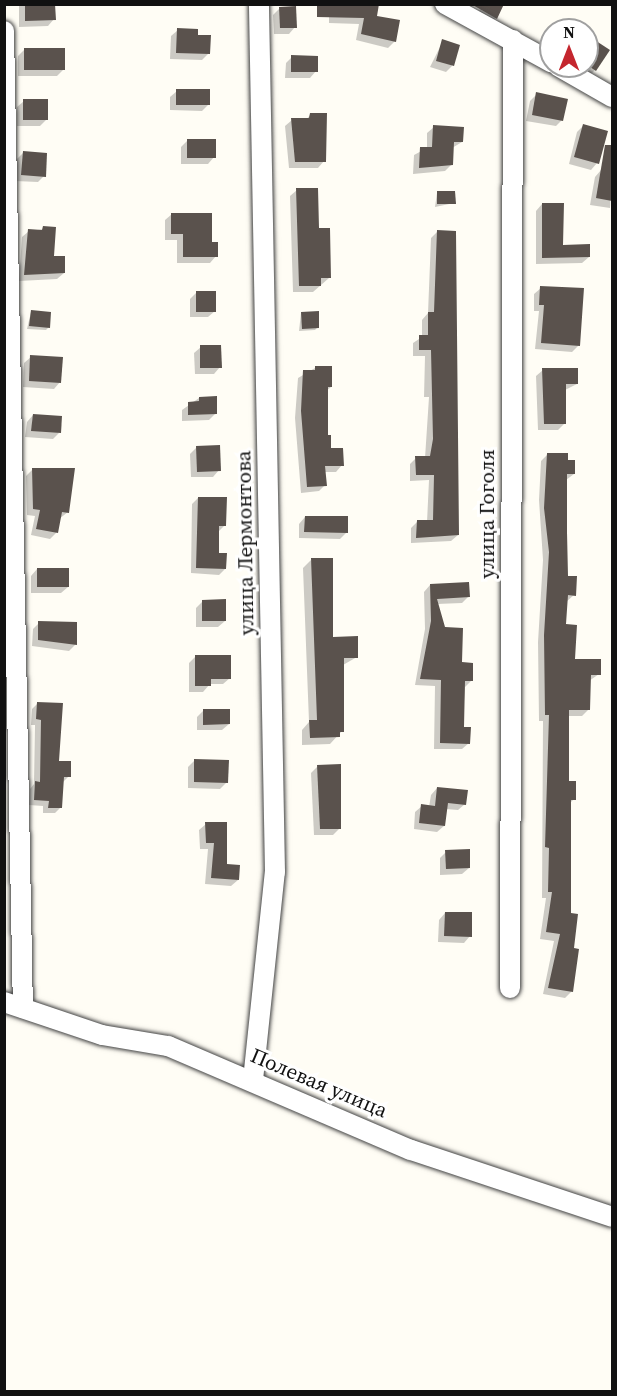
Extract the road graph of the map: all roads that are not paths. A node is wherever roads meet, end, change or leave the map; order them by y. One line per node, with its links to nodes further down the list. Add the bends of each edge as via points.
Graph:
1 (259, 4): 10 (street, улица Лермонтова, via 275,872)
2 (445, 4): 4 (street)
3 (4, 31): 9 (street)
4 (513, 40): 5 (street); 8 (street, улица Гоголя)
5 (539, 55)
6 (579, 78): 7 (street)
7 (612, 97)
8 (510, 988)
9 (14, 1005): 10 (street, Полевая улица, via 102,1035 168,1046)
10 (253, 1080): 11 (street, Полевая улица, via 411,1150)
11 (612, 1218)

